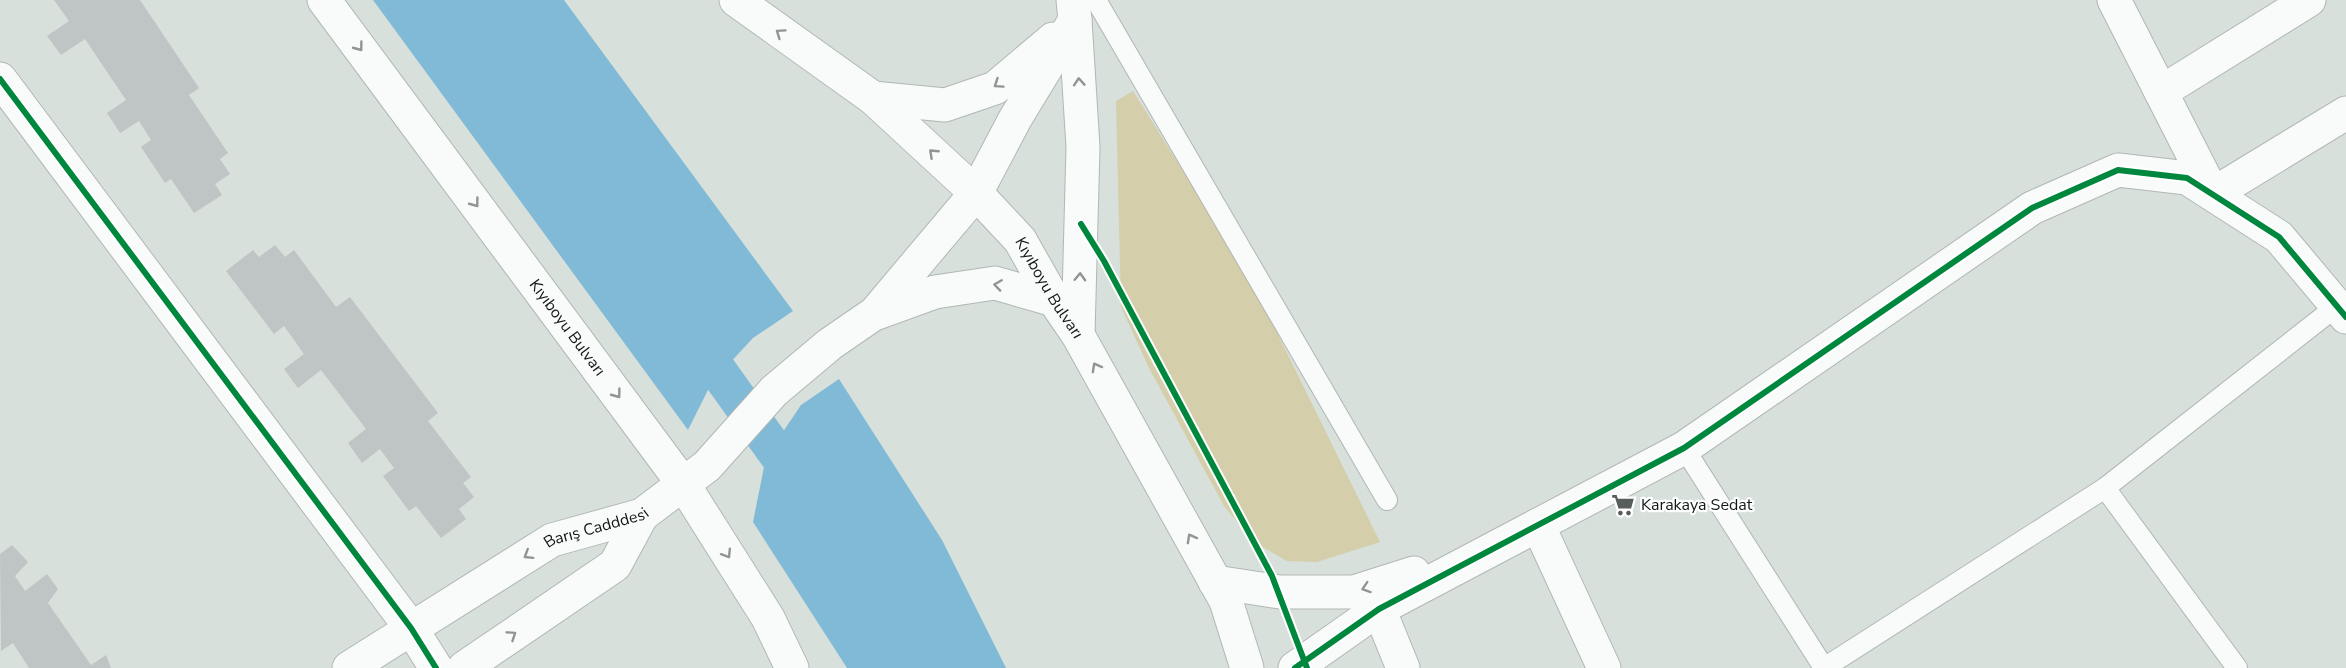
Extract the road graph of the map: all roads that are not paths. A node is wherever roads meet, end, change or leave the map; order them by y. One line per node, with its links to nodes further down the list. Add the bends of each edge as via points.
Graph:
1 (324, 0): 17 (main road, Kıyıboyu Bulvarı, one-way to 17)
2 (736, 0): 8 (main road, Kıyıboyu Bulvarı, one-way to 2)
3 (2114, 0): 7 (main road)
4 (2309, 0): 7 (main road)
5 (1081, 7): 8 (main road, one-way to 8, via 995,88 945,105); 10 (main road); 15 (main road, one-way to 5, via 1083,147); 19 (lane)
6 (0, 79): 25 (main road)
7 (2161, 92): 11 (main road)
8 (873, 98): 10 (main road, Kıyıboyu Bulvarı, one-way to 8)
9 (2346, 113): 11 (main road)
10 (976, 193): 12 (main road, Kıyıboyu Bulvarı, via 1020,240); 14 (main road)
11 (2213, 194): 13 (main road, via 2279,237); 16 (main road, via 2187,178 2118,170 2032,208)
12 (1054, 300): 14 (main road, one-way to 14, via 995,283 935,292); 15 (main road, Kıyıboyu Bulvarı)
13 (2343, 308): 18 (lane)
14 (875, 313): 17 (main road, via 774,391)
15 (1078, 335): 23 (main road, Kıyıboyu Bulvarı, one-way to 15)
16 (1684, 448): 21 (main road); 34 (lane)
17 (695, 476): 20 (main road); 29 (main road, Kıyıboyu Bulvarı, one-way to 29)
18 (2105, 488): 34 (lane); 35 (lane)
19 (1387, 500)
20 (642, 515): 25 (main road, Barış Cadddesi, one-way to 25, via 552,540); 28 (main road, Barış Cadddesi, one-way to 20, via 615,565)
21 (1538, 525): 22 (main road); 33 (main road)
22 (1502, 544): 23 (main road, one-way to 23, via 1354,592 1280,592); 24 (main road)
23 (1215, 582): 30 (main road, Kıyıboyu Bulvarı, via 1226,601)
24 (1379, 609): 31 (main road); 32 (main road)
25 (411, 628): 26 (main road, Barış Cadddesi); 27 (main road)
26 (349, 668)
27 (436, 668)
28 (464, 668)
29 (792, 668)
30 (1247, 668)
31 (1295, 668)
32 (1403, 668)
33 (1604, 668)
34 (1824, 668)
35 (2237, 668)

